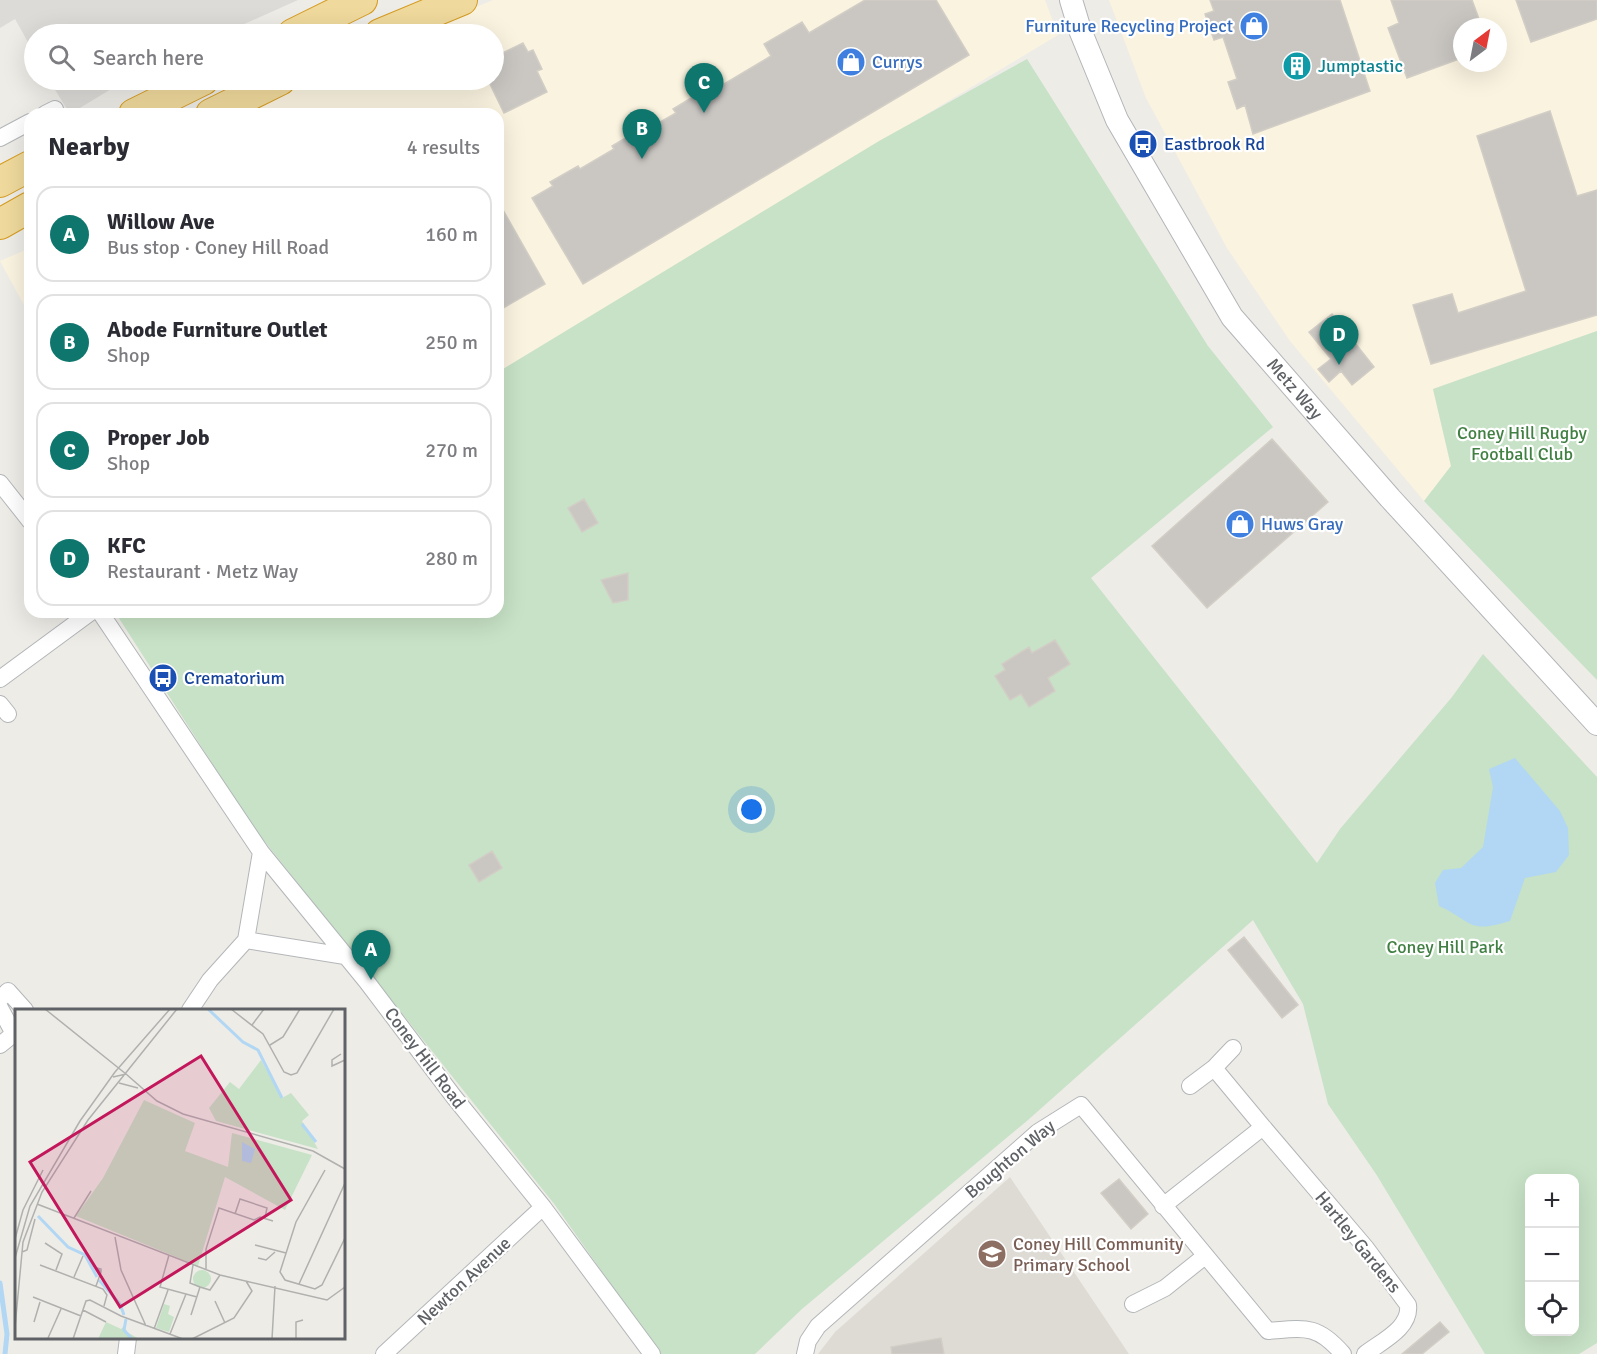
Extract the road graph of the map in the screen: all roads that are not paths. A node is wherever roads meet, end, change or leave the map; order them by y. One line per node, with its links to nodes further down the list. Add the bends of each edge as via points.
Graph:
1 (362, 0): 4 (highway)
2 (462, 0): 5 (highway)
3 (1071, 0): 21 (street, Metz Way, via 1117,120 1232,317 1390,498)
4 (313, 24)
5 (404, 24)
6 (183, 90): 8 (highway)
7 (260, 90): 9 (highway)
8 (146, 108)
9 (223, 108)
10 (24, 125): 11 (street)
11 (0, 138)
12 (24, 169): 13 (highway)
13 (0, 182)
14 (24, 210): 15 (highway)
15 (0, 224)
16 (0, 483): 17 (street)
17 (24, 513)
18 (83, 618): 20 (street)
19 (104, 618): 22 (street, Coney Hill Road)
20 (0, 679)
21 (1597, 724)
22 (261, 852): 23 (street); 24 (street, Coney Hill Road)
23 (246, 940): 24 (street); 28 (street, via 210,980)
24 (345, 956): 36 (street, Coney Hill Road)
25 (0, 999): 27 (street, via 8,991)
26 (0, 1008): 29 (street)
27 (22, 1009)
28 (191, 1009)
29 (15, 1033): 30 (street)
30 (0, 1045)
31 (1233, 1048): 32 (street)
32 (1214, 1068): 33 (street); 34 (street, Hartley Gardens)
33 (1190, 1086)
34 (1263, 1127): 35 (street); 45 (street, Hartley Gardens, via 1408,1305 1405,1323)
35 (1163, 1206): 37 (street, Boughton Way); 43 (street, Boughton Way, via 1081,1105 1038,1132 818,1326)
36 (543, 1207): 41 (street, Newton Avenue); 42 (street, Coney Hill Road)
37 (1205, 1256): 38 (street, via 1165,1288); 44 (street, Boughton Way, via 1268,1331 1310,1328 1324,1335)
38 (1133, 1305)
39 (128, 1339): 40 (street)
40 (126, 1354)
41 (384, 1354)
42 (651, 1354)
43 (805, 1354)
44 (1343, 1354)
45 (1365, 1354)

